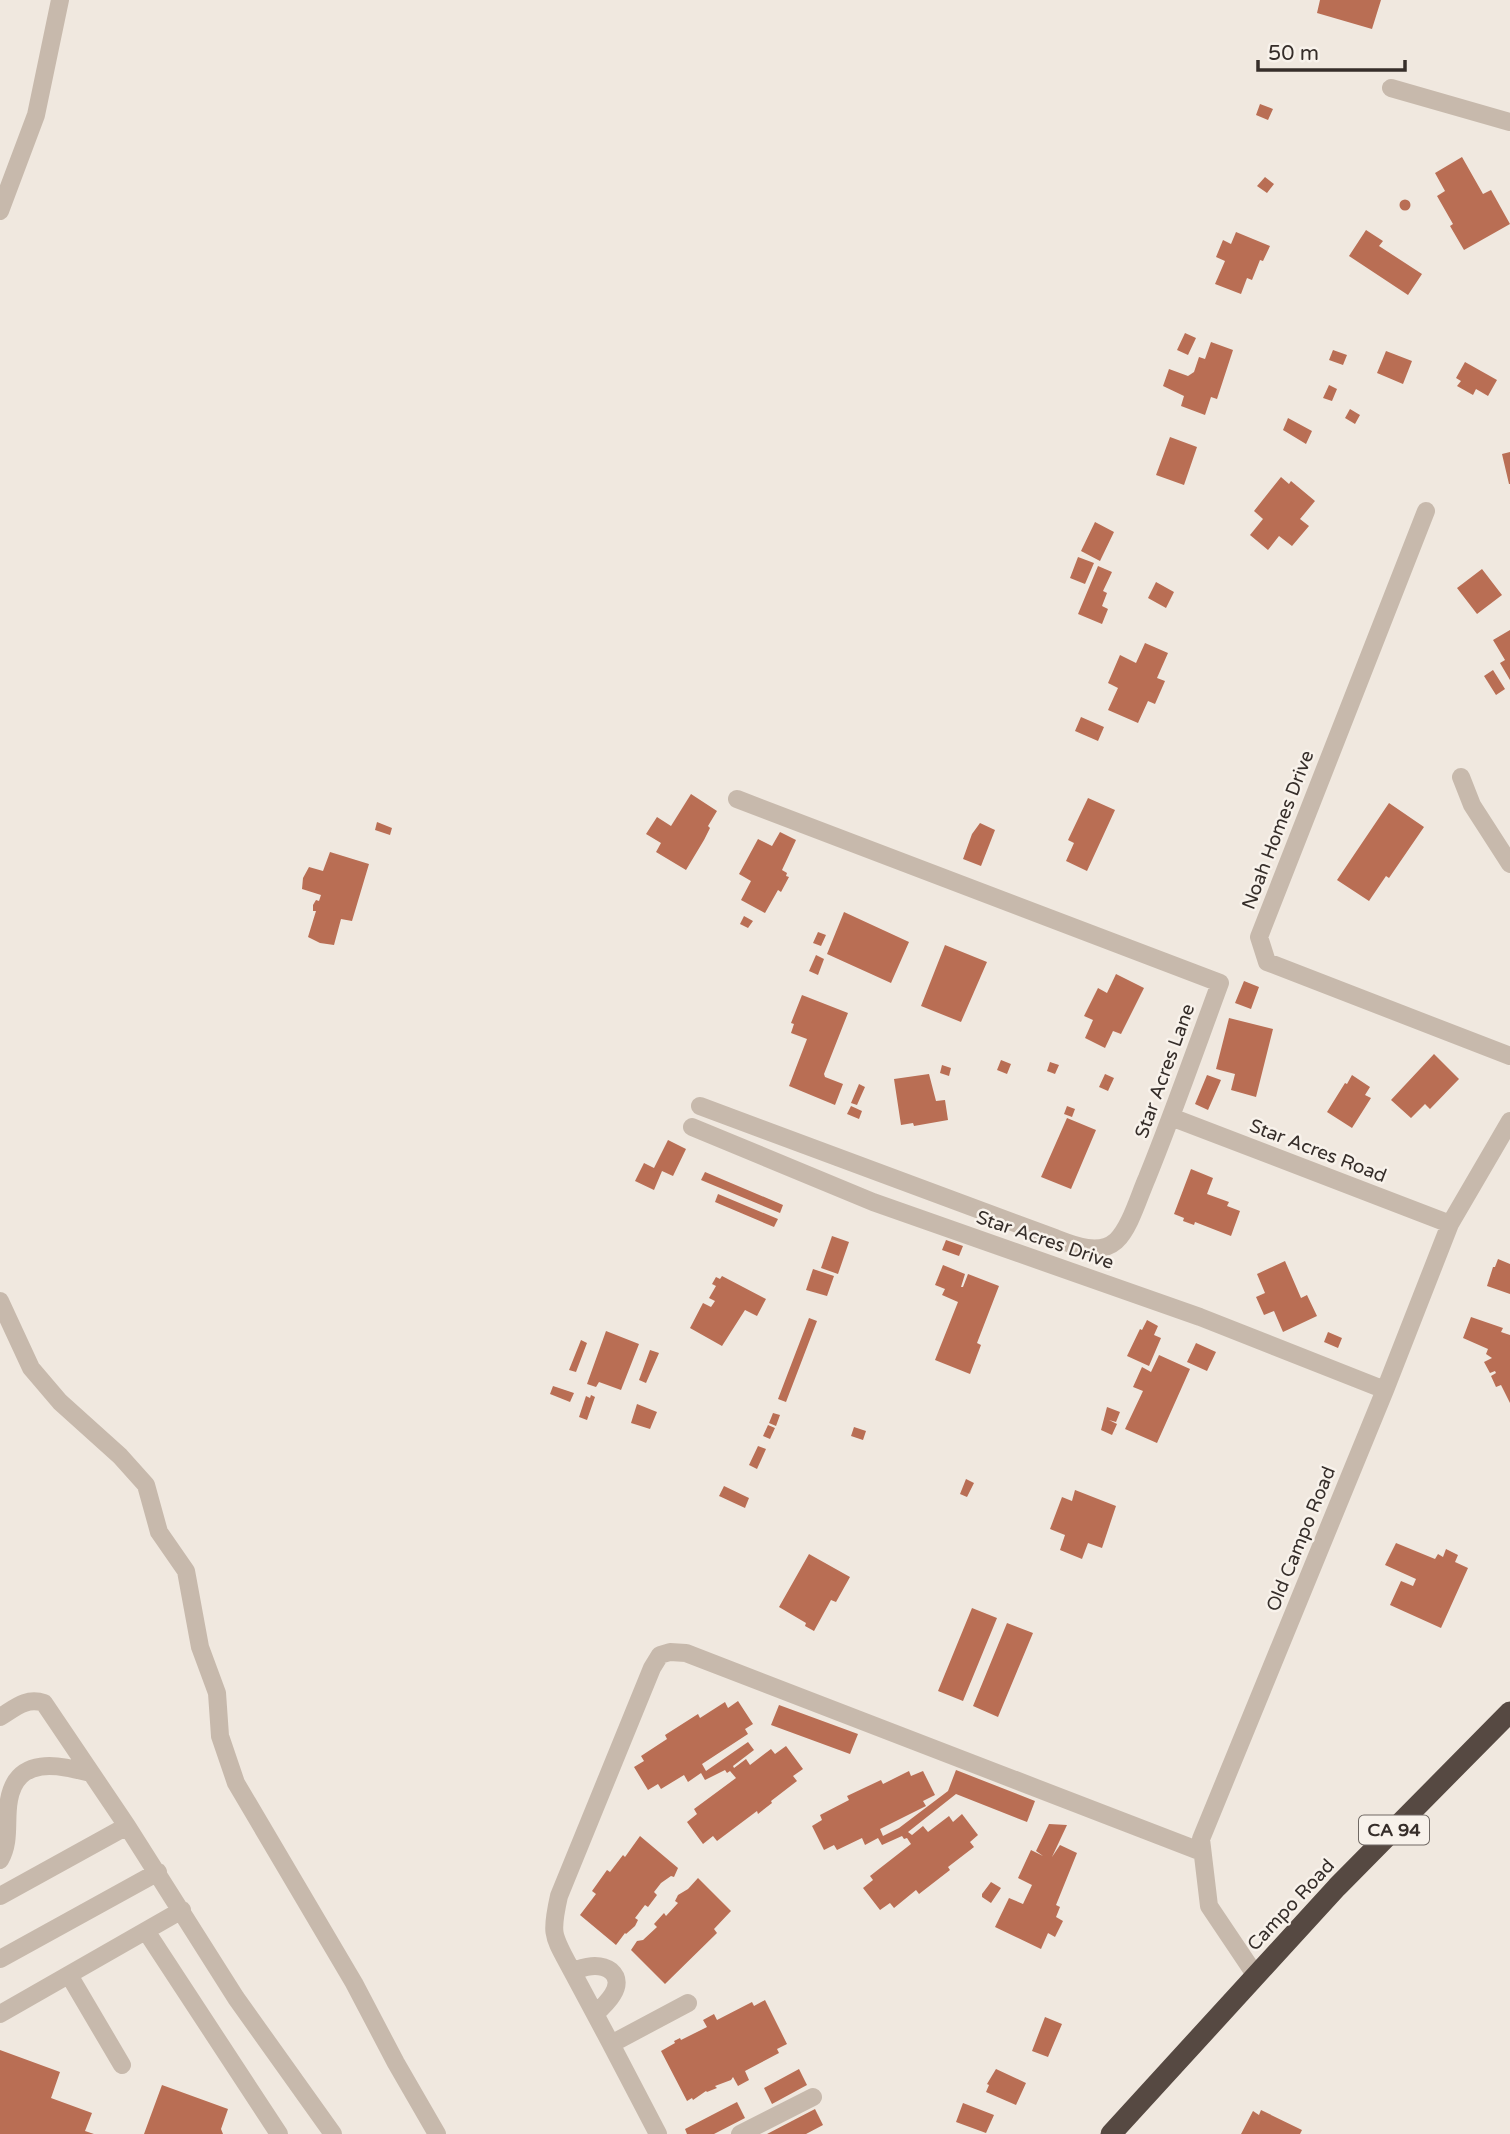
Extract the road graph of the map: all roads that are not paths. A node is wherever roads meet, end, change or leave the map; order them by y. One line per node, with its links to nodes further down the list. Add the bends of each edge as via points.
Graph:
1 (60, 0): 4 (street, via 36,115)
2 (1391, 88): 3 (street)
3 (1510, 122)
4 (0, 211)
5 (1426, 511): 9 (street, Noah Homes Drive, via 1259,937 1267,962)
6 (1461, 777): 8 (street, via 1472,805)
7 (737, 799): 11 (street, Star Acres Lane, via 1220,982)
8 (1510, 864)
9 (1510, 1056)
10 (700, 1106): 11 (street, Star Acres Lane, via 1082,1248 1104,1247 1116,1240 1130,1218)
11 (1171, 1117): 14 (street, Star Acres Road)
12 (1510, 1121): 14 (street, Old Campo Road)
13 (692, 1127): 16 (street, Star Acres Drive, via 873,1202 1200,1317)
14 (1450, 1224): 16 (street, Old Campo Road)
15 (0, 1301): 41 (street, via 31,1368 146,1485 159,1532 186,1571 200,1647 217,1693 220,1736 236,1783)
16 (1385, 1390): 23 (street, Old Campo Road, via 1201,1839)
17 (0, 1717): 19 (street, via 25,1702 44,1703)
18 (1506, 1724): 32 (highway, Campo Road / CA 94, via 1337,1887)
19 (91, 1773): 20 (street, via 43,1765); 22 (street)
20 (16, 1781): 21 (street); 24 (street, via 9,1800 6,1849)
21 (0, 1790)
22 (127, 1826): 25 (street); 26 (street)
23 (1202, 1852): 30 (street, via 686,1653 670,1652 660,1655 652,1668 559,1896 553,1936); 32 (street, Old Campo Road, via 1209,1906)
24 (0, 1860)
25 (158, 1872): 27 (street); 29 (street)
26 (0, 1896)
27 (182, 1910): 28 (street); 40 (street, via 236,1998)
28 (146, 1931): 31 (street); 39 (street)
29 (0, 1959)
30 (572, 1971): 35 (street); 35 (street, via 597,1965 615,1977 616,1989)
31 (69, 1975): 34 (street); 37 (street)
32 (1256, 1976): 44 (highway, Campo Road / CA 94)
33 (688, 2003): 36 (street)
34 (0, 2014)
35 (595, 2014): 36 (street)
36 (611, 2044): 42 (street)
37 (122, 2065)
38 (813, 2097): 43 (street)
39 (279, 2134)
40 (333, 2134)
41 (437, 2134)
42 (658, 2134)
43 (740, 2134)
44 (1111, 2134)

